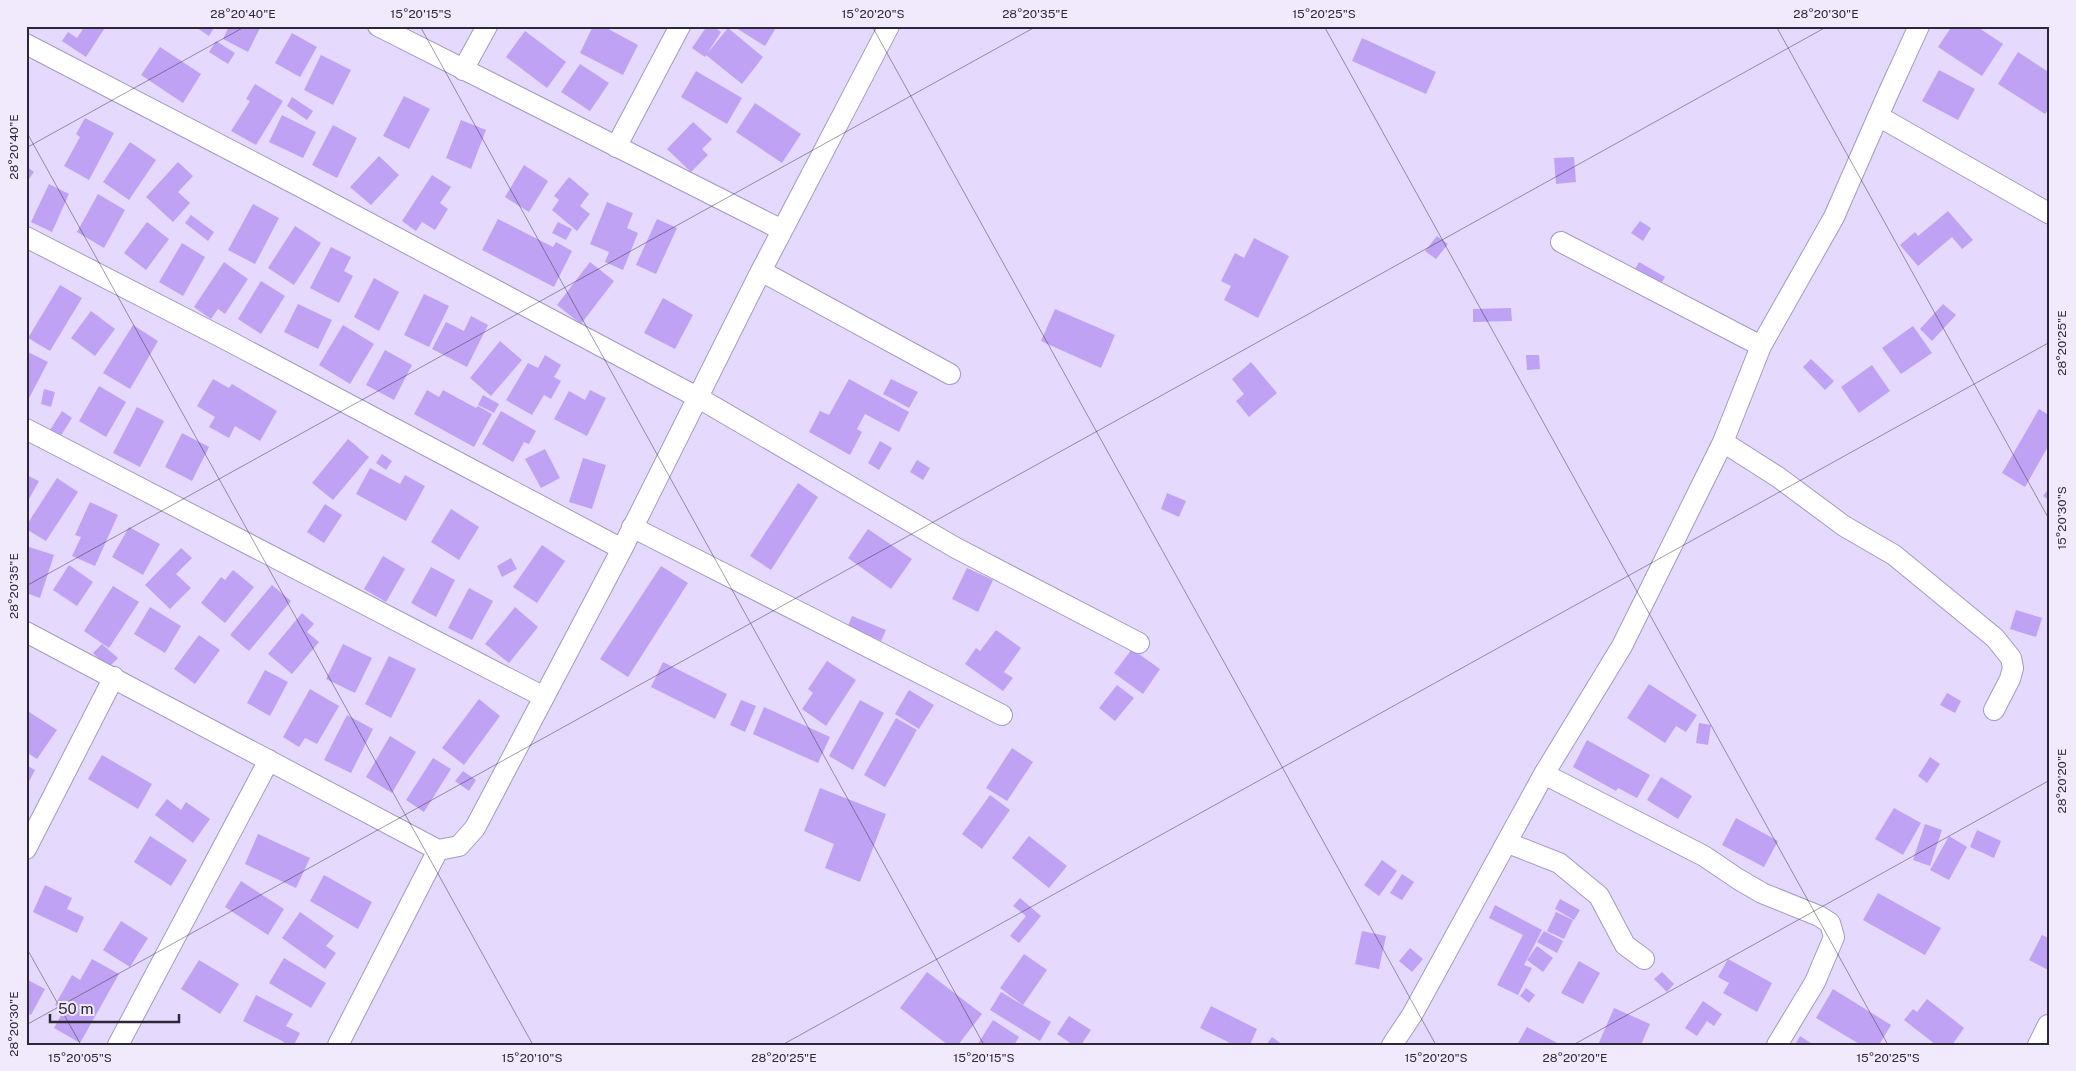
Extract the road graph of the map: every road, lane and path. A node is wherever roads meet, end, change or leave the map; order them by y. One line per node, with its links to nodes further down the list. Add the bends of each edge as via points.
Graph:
1 (378, 26): 7 (street)
2 (487, 26): 7 (street)
3 (680, 26): 9 (street)
4 (889, 26): 11 (street)
5 (1920, 26): 8 (street)
6 (26, 44): 17 (street)
7 (463, 70): 9 (street)
8 (1878, 116): 10 (street); 15 (street, via 1834,217)
9 (616, 147): 11 (street)
10 (2050, 214)
11 (782, 230): 14 (street)
12 (26, 237): 21 (street)
13 (1561, 242): 15 (street)
14 (761, 271): 16 (street); 17 (street)
15 (1761, 346): 19 (street)
16 (950, 374)
17 (696, 397): 20 (street); 23 (street, via 956,548)
18 (26, 429): 25 (street)
19 (1724, 442): 26 (street, via 1844,526 1894,555 1995,638 2011,658 2013,668); 29 (street, via 1622,646)
20 (632, 527): 21 (street); 27 (street)
21 (622, 549): 25 (street)
22 (26, 632): 24 (street)
23 (1140, 643)
24 (114, 678): 28 (street); 31 (street)
25 (544, 697): 32 (street, via 475,828 459,846)
26 (1994, 710)
27 (1002, 715)
28 (269, 760): 32 (street); 35 (street)
29 (1544, 774): 30 (street); 38 (street, via 1704,856 1762,893 1830,923 1834,937 1815,982)
30 (1508, 843): 33 (street, via 1559,863 1599,896 1625,945); 37 (street)
31 (26, 849)
32 (438, 850): 36 (street)
33 (1644, 959)
34 (2048, 1025): 39 (street)
35 (118, 1045)
36 (338, 1045)
37 (1392, 1045)
38 (1777, 1045)
39 (2038, 1045)

